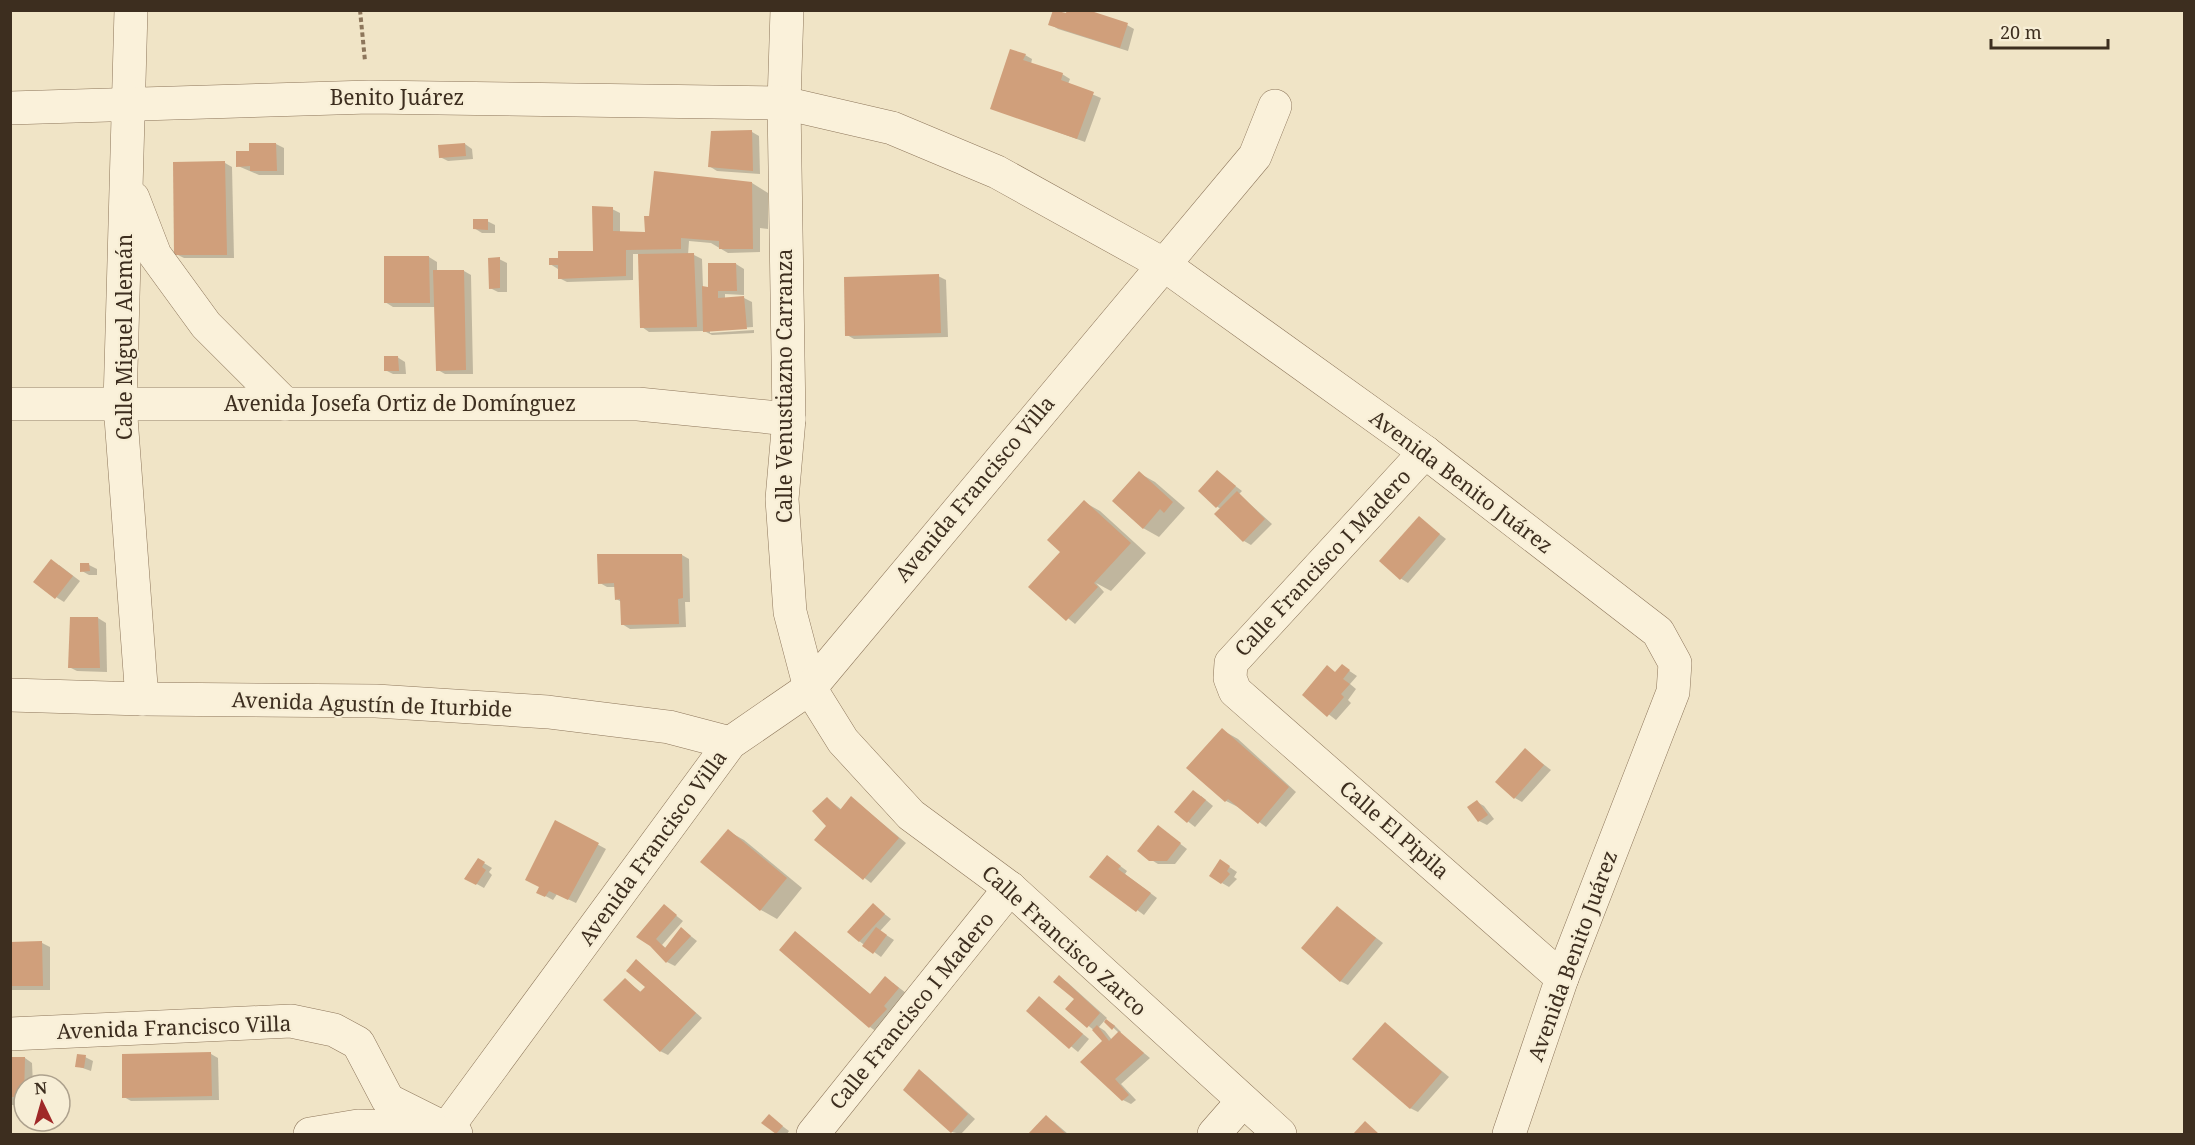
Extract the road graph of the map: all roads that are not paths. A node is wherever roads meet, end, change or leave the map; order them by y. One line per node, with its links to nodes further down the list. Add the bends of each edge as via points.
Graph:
1 (131, 10): 4 (street, Calle Miguel Alemán)
2 (787, 10): 3 (street, Calle Venustiazno Carranza)
3 (784, 103): 4 (street, Benito Juárez, via 369,97); 8 (street, Avenida Benito Juárez, via 892,128 998,172); 12 (street, Calle Venustiazno Carranza)
4 (129, 105): 6 (street, Benito Juárez); 7 (street, Calle Miguel Alemán)
5 (1275, 106): 8 (street, Avenida Francisco Villa, via 1255,156)
6 (10, 108)
7 (127, 184): 10 (street, Calle Miguel Alemán); 11 (street, via 155,255 207,325)
8 (1163, 264): 13 (street, Avenida Benito Juárez); 15 (street, Avenida Francisco Villa)
9 (10, 404): 10 (street, Avenida Josefa Ortiz de Domínguez)
10 (120, 404): 11 (street, Avenida Josefa Ortiz de Domínguez); 17 (street, Calle Miguel Alemán)
11 (285, 404): 12 (street, Avenida Josefa Ortiz de Domínguez, via 638,404)
12 (789, 419): 15 (street, Calle Venustiazno Carranza, via 782,499 789,601)
13 (1425, 452): 14 (street, Calle Francisco I Madero, via 1231,663); 20 (street, Avenida Benito Juárez, via 1658,632 1675,663 1673,692)
14 (1230, 678): 20 (street, Calle El Pipila, via 1235,691)
15 (810, 688): 18 (street, Avenida Francisco Villa); 19 (street, Calle Francisco Zarco, via 843,741 911,815)
16 (10, 695): 17 (street, Avenida Agustín de Iturbide)
17 (142, 699): 18 (street, Avenida Agustín de Iturbide, via 376,701 548,712 669,727)
18 (730, 743): 23 (street, Avenida Francisco Villa)
19 (1010, 888): 22 (street, Calle Francisco Zarco); 25 (street, Calle Francisco I Madero)
20 (1562, 978): 28 (street, Avenida Benito Juárez)
21 (10, 1034): 23 (street, Avenida Francisco Villa, via 291,1021 334,1030 358,1043 388,1100)
22 (1242, 1102): 26 (street); 27 (street, Calle Francisco Zarco)
23 (451, 1131): 24 (street, via 358,1126)
24 (310, 1134)
25 (813, 1134)
26 (1214, 1134)
27 (1280, 1134)
28 (1509, 1134)

